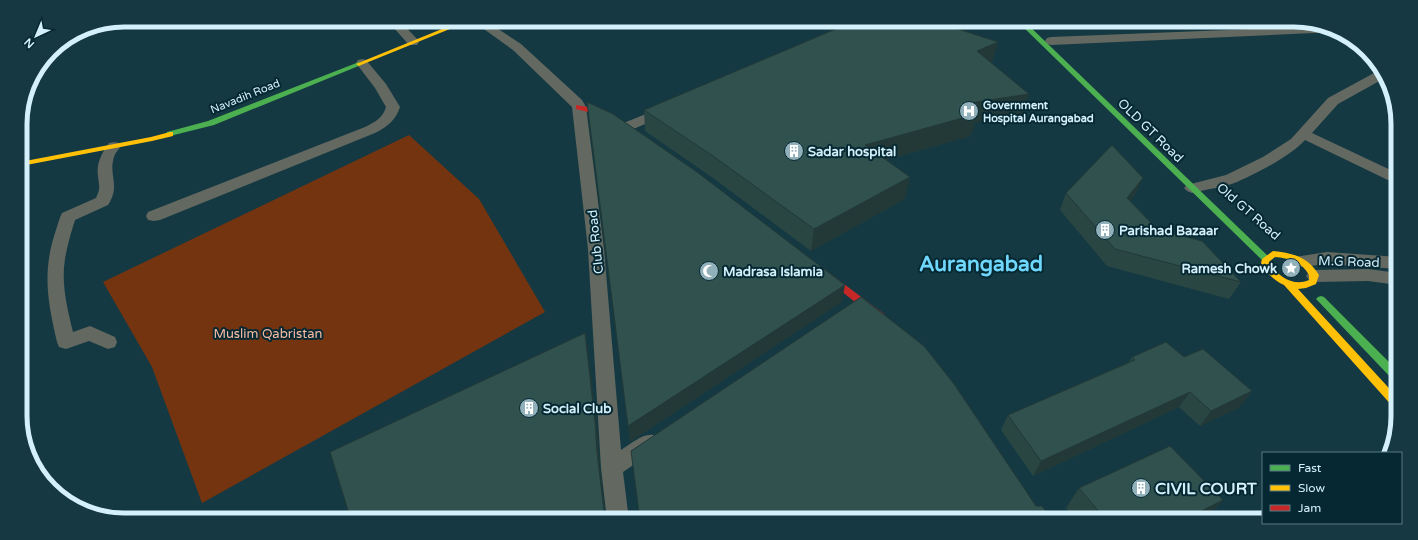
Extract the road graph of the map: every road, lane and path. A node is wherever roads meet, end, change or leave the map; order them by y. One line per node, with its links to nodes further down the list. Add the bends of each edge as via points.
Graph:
1 (399, 27): 8 (street)
2 (451, 27): 8 (main road, Navadih Road)
3 (488, 27): 12 (street, via 517,47)
4 (1026, 27): 19 (main road, OLD GT Road)
5 (1037, 27): 7 (main road, OLD GT Road)
6 (1317, 30): 7 (street)
7 (1052, 41): 19 (main road, OLD GT Road)
8 (413, 42): 9 (main road, Navadih Road)
9 (362, 62): 16 (main road, Navadih Road, via 211,123); 21 (street, via 392,107 391,115 383,123)
10 (1378, 76): 14 (street, via 1333,101)
11 (676, 105): 13 (street)
12 (579, 106): 13 (main road); 36 (street, Club Road, via 596,250)
13 (626, 127): 15 (main road)
14 (1303, 134): 18 (street); 19 (street, via 1285,150 1231,179)
15 (638, 136)
16 (114, 146): 17 (main road, Navadih Road); 32 (street, via 107,157 105,175 108,188 103,201 68,217 54,271 57,303 66,342 90,333)
17 (27, 163)
18 (1391, 176)
19 (1197, 187): 20 (main road, Old GT Road); 24 (main road, OLD GT Road)
20 (1231, 212)
21 (154, 216)
22 (1270, 246): 23 (main road, Old GT Road)
23 (1280, 254): 24 (main road); 25 (main road)
24 (1266, 259): 30 (main road, via 1264,263 1269,272)
25 (1301, 261): 27 (street, M.G Road, via 1327,258); 29 (main road, via 1308,265)
26 (811, 263): 31 (main road, via 854,306)
27 (1391, 263)
28 (1391, 278): 29 (street, M.G Road, via 1368,276)
29 (1311, 280): 30 (main road, via 1302,286); 33 (main road)
30 (1287, 283): 34 (main road)
31 (885, 321)
32 (108, 342)
33 (1391, 370)
34 (1391, 397)
35 (664, 433): 36 (street)
36 (612, 468): 37 (street, Club Road)
37 (617, 513)

